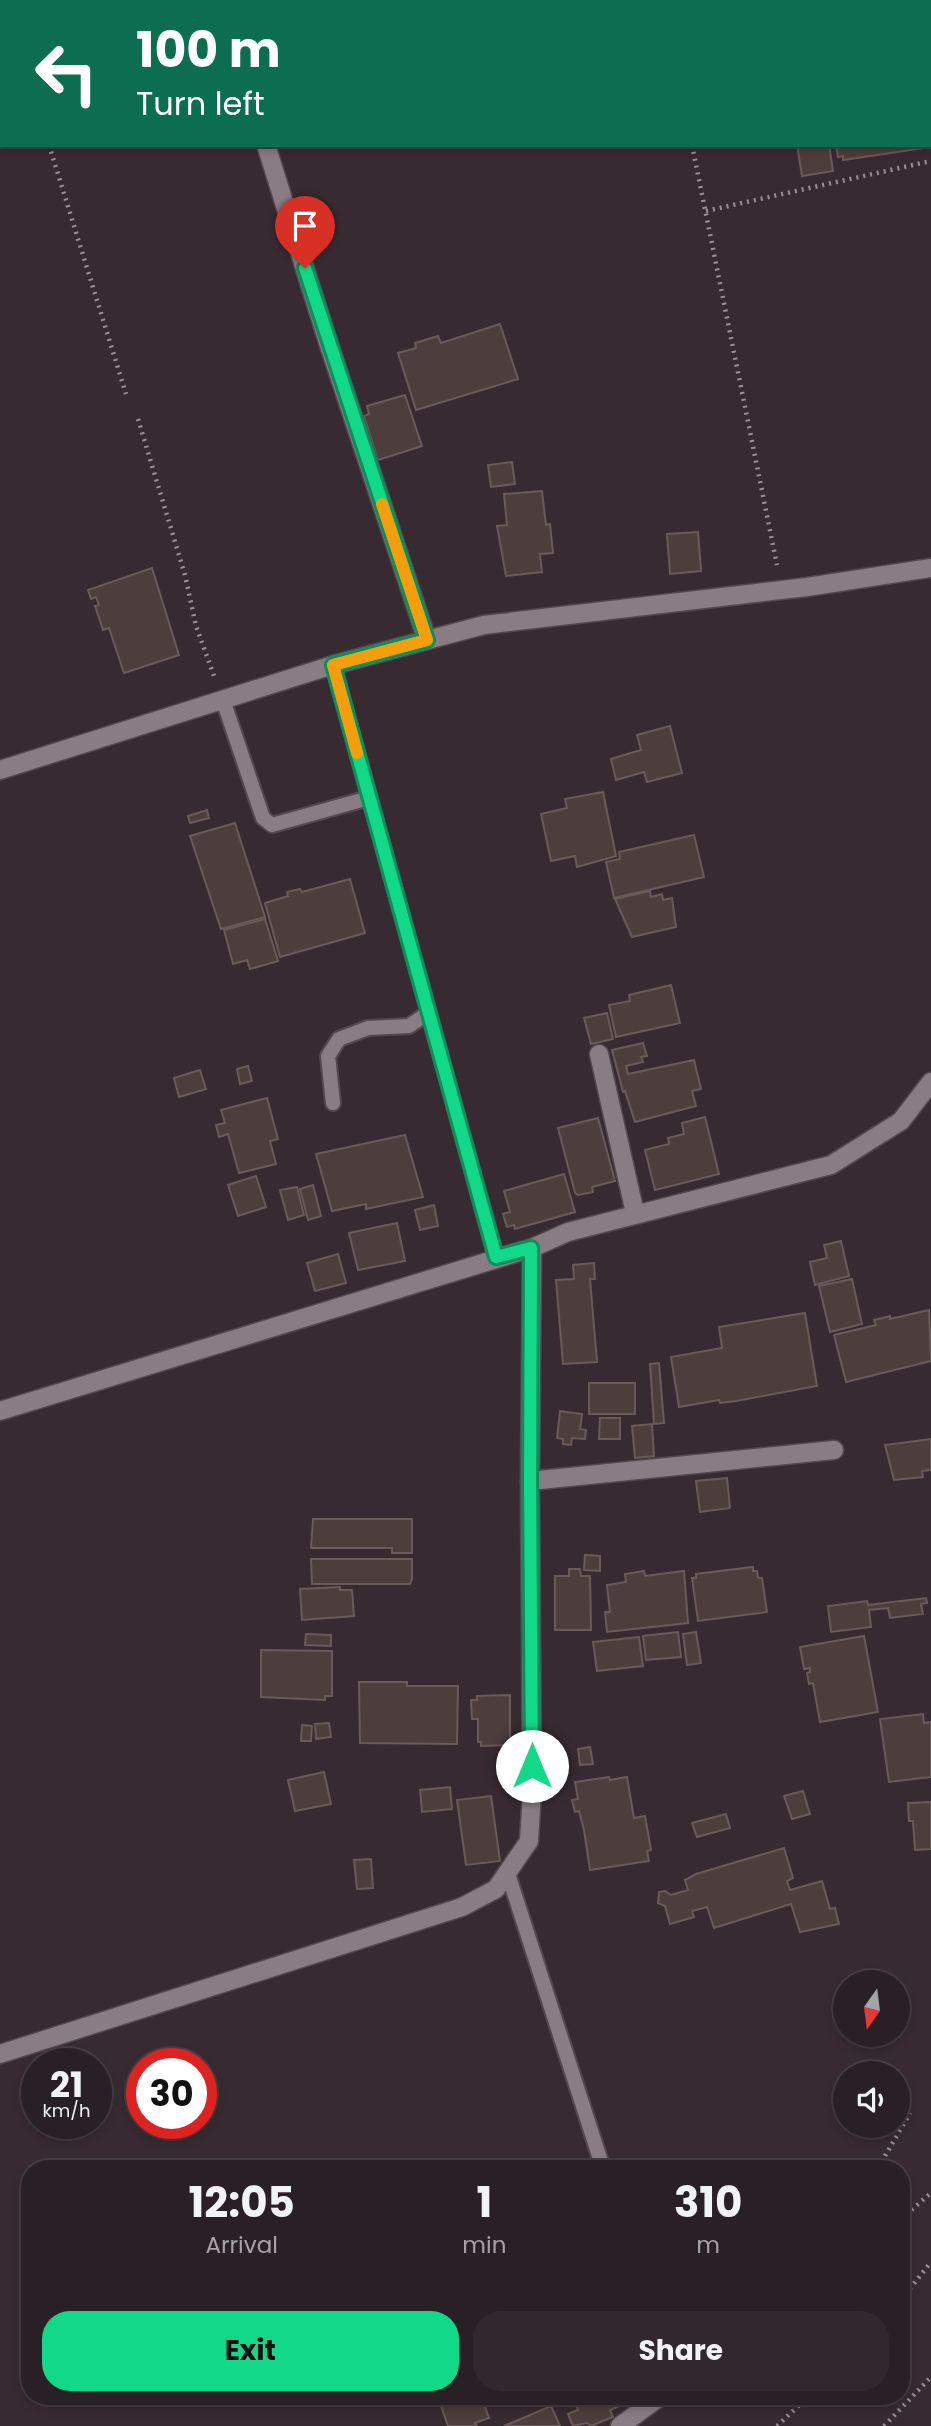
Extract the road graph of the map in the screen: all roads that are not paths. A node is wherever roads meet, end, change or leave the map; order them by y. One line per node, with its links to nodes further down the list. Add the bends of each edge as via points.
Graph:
1 (267, 147): 3 (street)
2 (931, 568): 3 (street, via 484,625)
3 (427, 640): 4 (street)
4 (333, 665): 5 (street); 7 (lane)
5 (223, 700): 6 (street); 7 (lane, via 263,818 272,825)
6 (0, 770)
7 (369, 797): 8 (lane)
8 (428, 1013): 11 (lane, via 409,1026 368,1028 339,1039 328,1056); 14 (lane)
9 (599, 1054): 12 (street)
10 (931, 1082): 12 (street, via 901,1121 831,1166)
11 (333, 1102)
12 (635, 1213): 13 (street, via 568,1231)
13 (531, 1248): 14 (street); 17 (street)
14 (496, 1257): 15 (street)
15 (0, 1411)
16 (834, 1450): 17 (street)
17 (530, 1481): 18 (street, via 532,1792 528,1841)
18 (508, 1874): 19 (street, via 496,1889 462,1907); 20 (lane)
19 (0, 2054)
20 (600, 2160)
21 (649, 2405): 22 (street)
22 (620, 2426)

